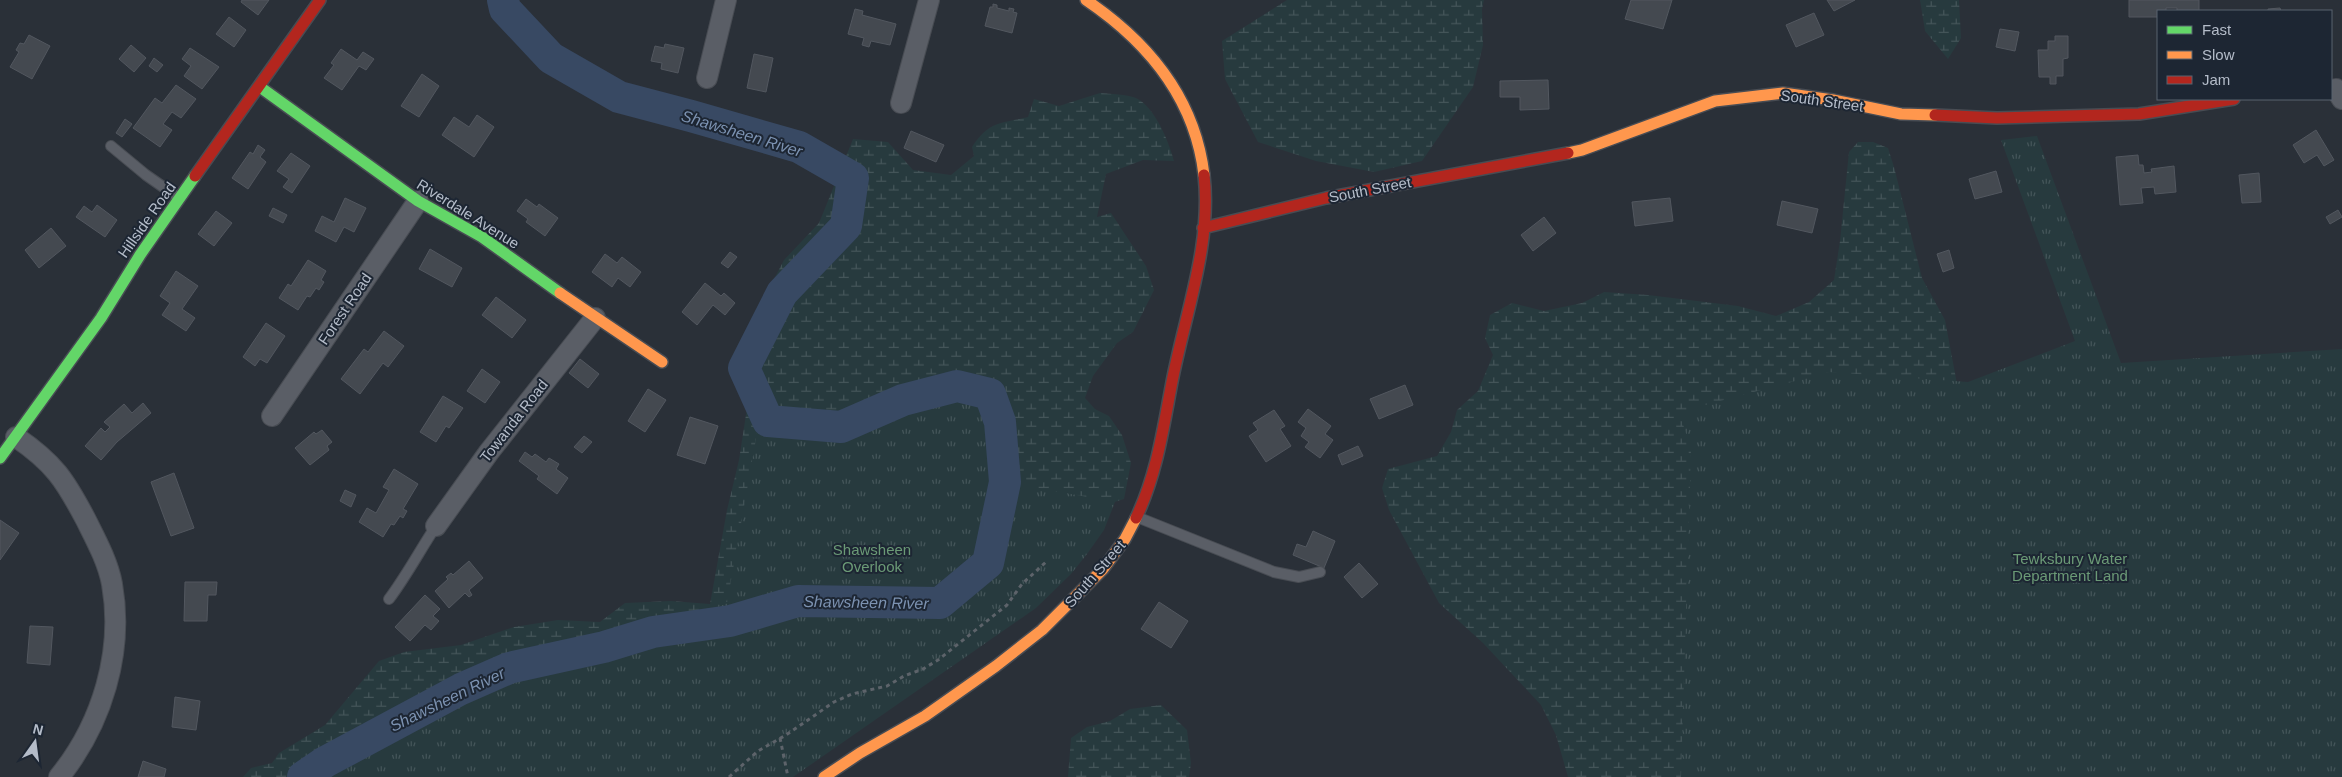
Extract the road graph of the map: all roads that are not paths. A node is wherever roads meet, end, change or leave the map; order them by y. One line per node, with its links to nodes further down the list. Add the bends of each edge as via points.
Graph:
1 (320, 0): 6 (street, Hillside Road)
2 (726, 0): 5 (street)
3 (929, 0): 8 (street)
4 (1086, 0): 12 (street, via 1103,10 1141,45 1172,83 1184,107 1203,168 1206,196)
5 (707, 78)
6 (260, 87): 10 (street, Hillside Road); 11 (street, Riverdale Avenue)
7 (2228, 100): 12 (street, South Street, via 2139,114 1997,118 1901,114 1783,93 1715,101 1582,150 1326,198)
8 (901, 103)
9 (111, 146): 10 (lane)
10 (180, 199): 16 (street, Hillside Road)
11 (418, 201): 13 (street, Riverdale Avenue, via 482,238); 15 (street, Forest Road)
12 (1203, 228): 18 (street, South Street, via 1163,437)
13 (595, 318): 14 (street, Riverdale Avenue); 19 (street, Towanda Road, via 488,452)
14 (662, 362)
15 (272, 416)
16 (16, 437): 17 (street, Hillside Road); 22 (street, via 44,458 62,478 98,543 113,591 114,642 105,690 88,736)
17 (0, 458)
18 (1136, 516): 20 (lane, via 1274,572 1299,577); 23 (street, South Street, via 1129,534 1105,568 1052,622 924,717 864,750)
19 (436, 526): 21 (lane)
20 (1320, 572)
21 (390, 599)
22 (59, 777)
23 (824, 777)

